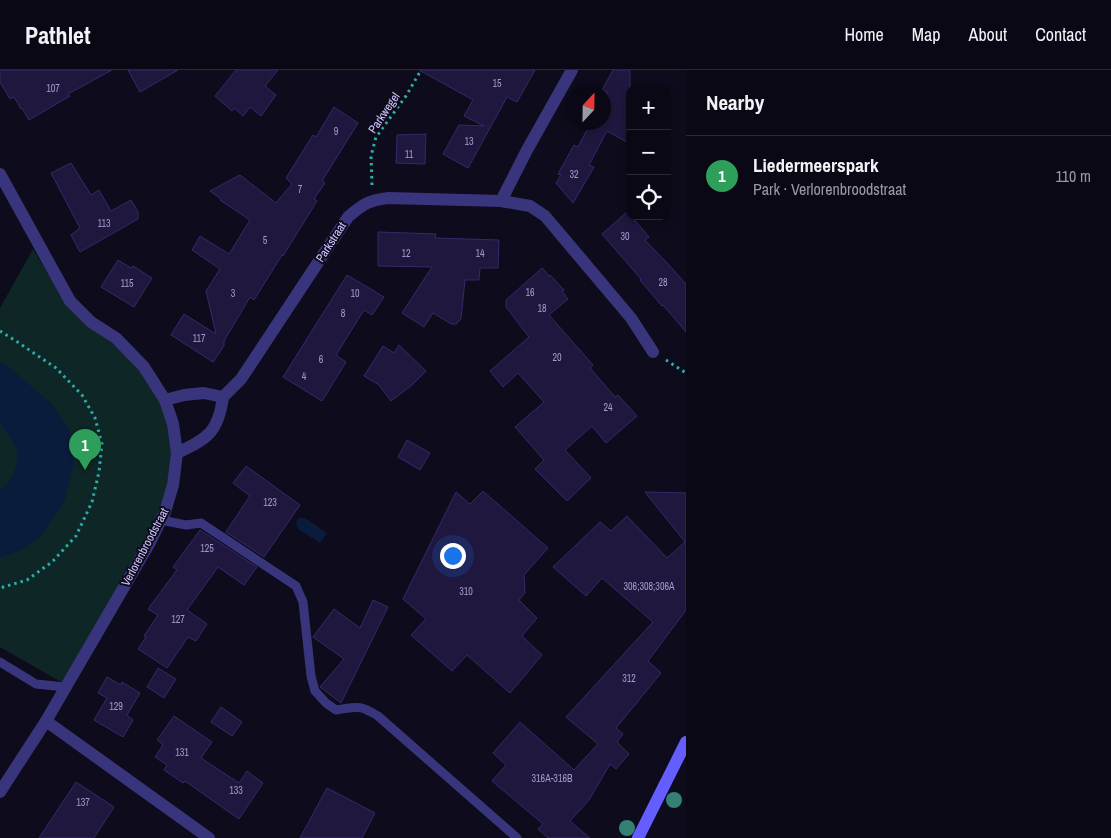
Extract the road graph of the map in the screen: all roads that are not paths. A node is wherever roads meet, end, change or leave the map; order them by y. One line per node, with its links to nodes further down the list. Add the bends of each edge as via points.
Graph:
1 (572, 70): 3 (street)
2 (0, 174): 6 (street, Verlorenbroodstraat, via 70,301 91,322 116,338 144,367)
3 (501, 201): 4 (street, Parkstraat, via 530,206 546,216 631,318); 5 (street, Parkstraat, via 389,198 360,206 348,217 241,379)
4 (653, 352)
5 (223, 397): 6 (street, via 204,393 184,394); 7 (street, via 221,414 213,430 199,442)
6 (165, 400): 7 (street, Verlorenbroodstraat, via 173,424)
7 (177, 453): 8 (street, Verlorenbroodstraat, via 173,485)
8 (161, 520): 10 (street, Verlorenbroodstraat); 15 (lane, via 201,523 296,586 303,602 311,676 316,691 326,703 336,710 365,708 378,716)
9 (0, 662): 10 (lane, via 36,684)
10 (65, 687): 11 (street, Verlorenbroodstraat)
11 (46, 721): 13 (street, Verlorenbroodstraat); 14 (street)
12 (686, 742): 16 (main road)
13 (0, 792)
14 (210, 838)
15 (516, 838)
16 (638, 838)

